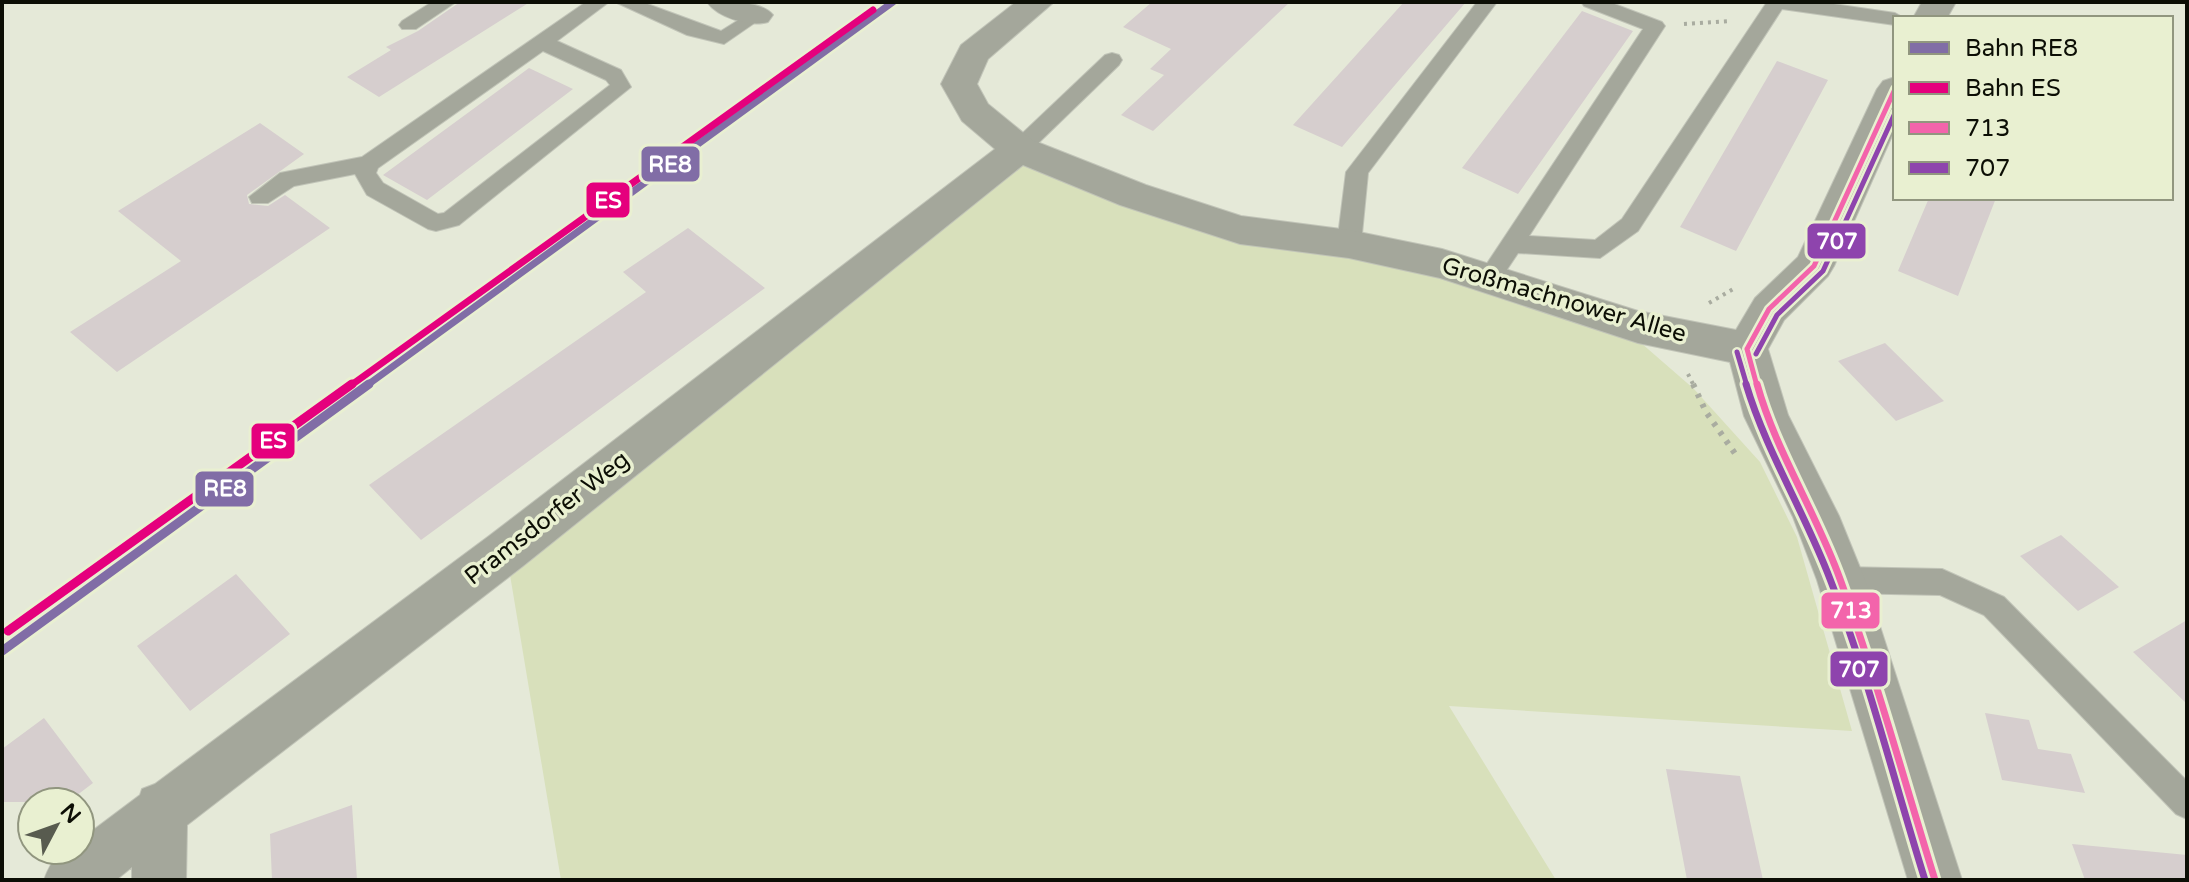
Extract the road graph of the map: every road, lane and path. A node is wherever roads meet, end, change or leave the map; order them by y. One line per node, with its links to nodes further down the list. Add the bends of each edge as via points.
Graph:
1 (446, 2): 10 (lane)
2 (599, 2): 12 (lane)
3 (625, 2): 7 (lane, via 724,38)
4 (1037, 2): 15 (street, Großmachnower Allee, via 973,53 959,84 975,112)
5 (1487, 2): 18 (lane, via 1357,172)
6 (1591, 2): 11 (lane)
7 (735, 6)
8 (1774, 8): 9 (lane); 11 (path); 19 (lane, via 1630,225 1600,249)
9 (1893, 19)
10 (409, 25)
11 (1655, 26): 19 (lane)
12 (542, 42): 16 (lane); 16 (lane, via 614,75 621,87 451,219 436,223 375,189 365,173)
13 (1112, 60): 15 (lane)
14 (1893, 93): 23 (street, via 1814,266 1769,309)
15 (1019, 149): 18 (street, Großmachnower Allee, via 1240,230); 27 (street, Pramsdorfer Weg, via 506,551)
16 (368, 164): 17 (lane, via 288,179)
17 (260, 197)
18 (1349, 244): 20 (street, Großmachnower Allee)
19 (1513, 244): 20 (lane)
20 (1488, 280): 22 (street, Großmachnower Allee)
21 (1736, 287): 22 (path)
22 (1667, 333): 23 (street, Großmachnower Allee); 24 (path, via 1706,412)
23 (1747, 349): 25 (street, via 1766,416)
24 (1740, 462)
25 (1841, 580): 26 (lane, via 1942,582 1994,606); 30 (street)
26 (2187, 803)
27 (161, 808): 28 (street, Pramsdorfer Weg); 29 (street)
28 (71, 880)
29 (159, 880)
30 (1935, 880)

